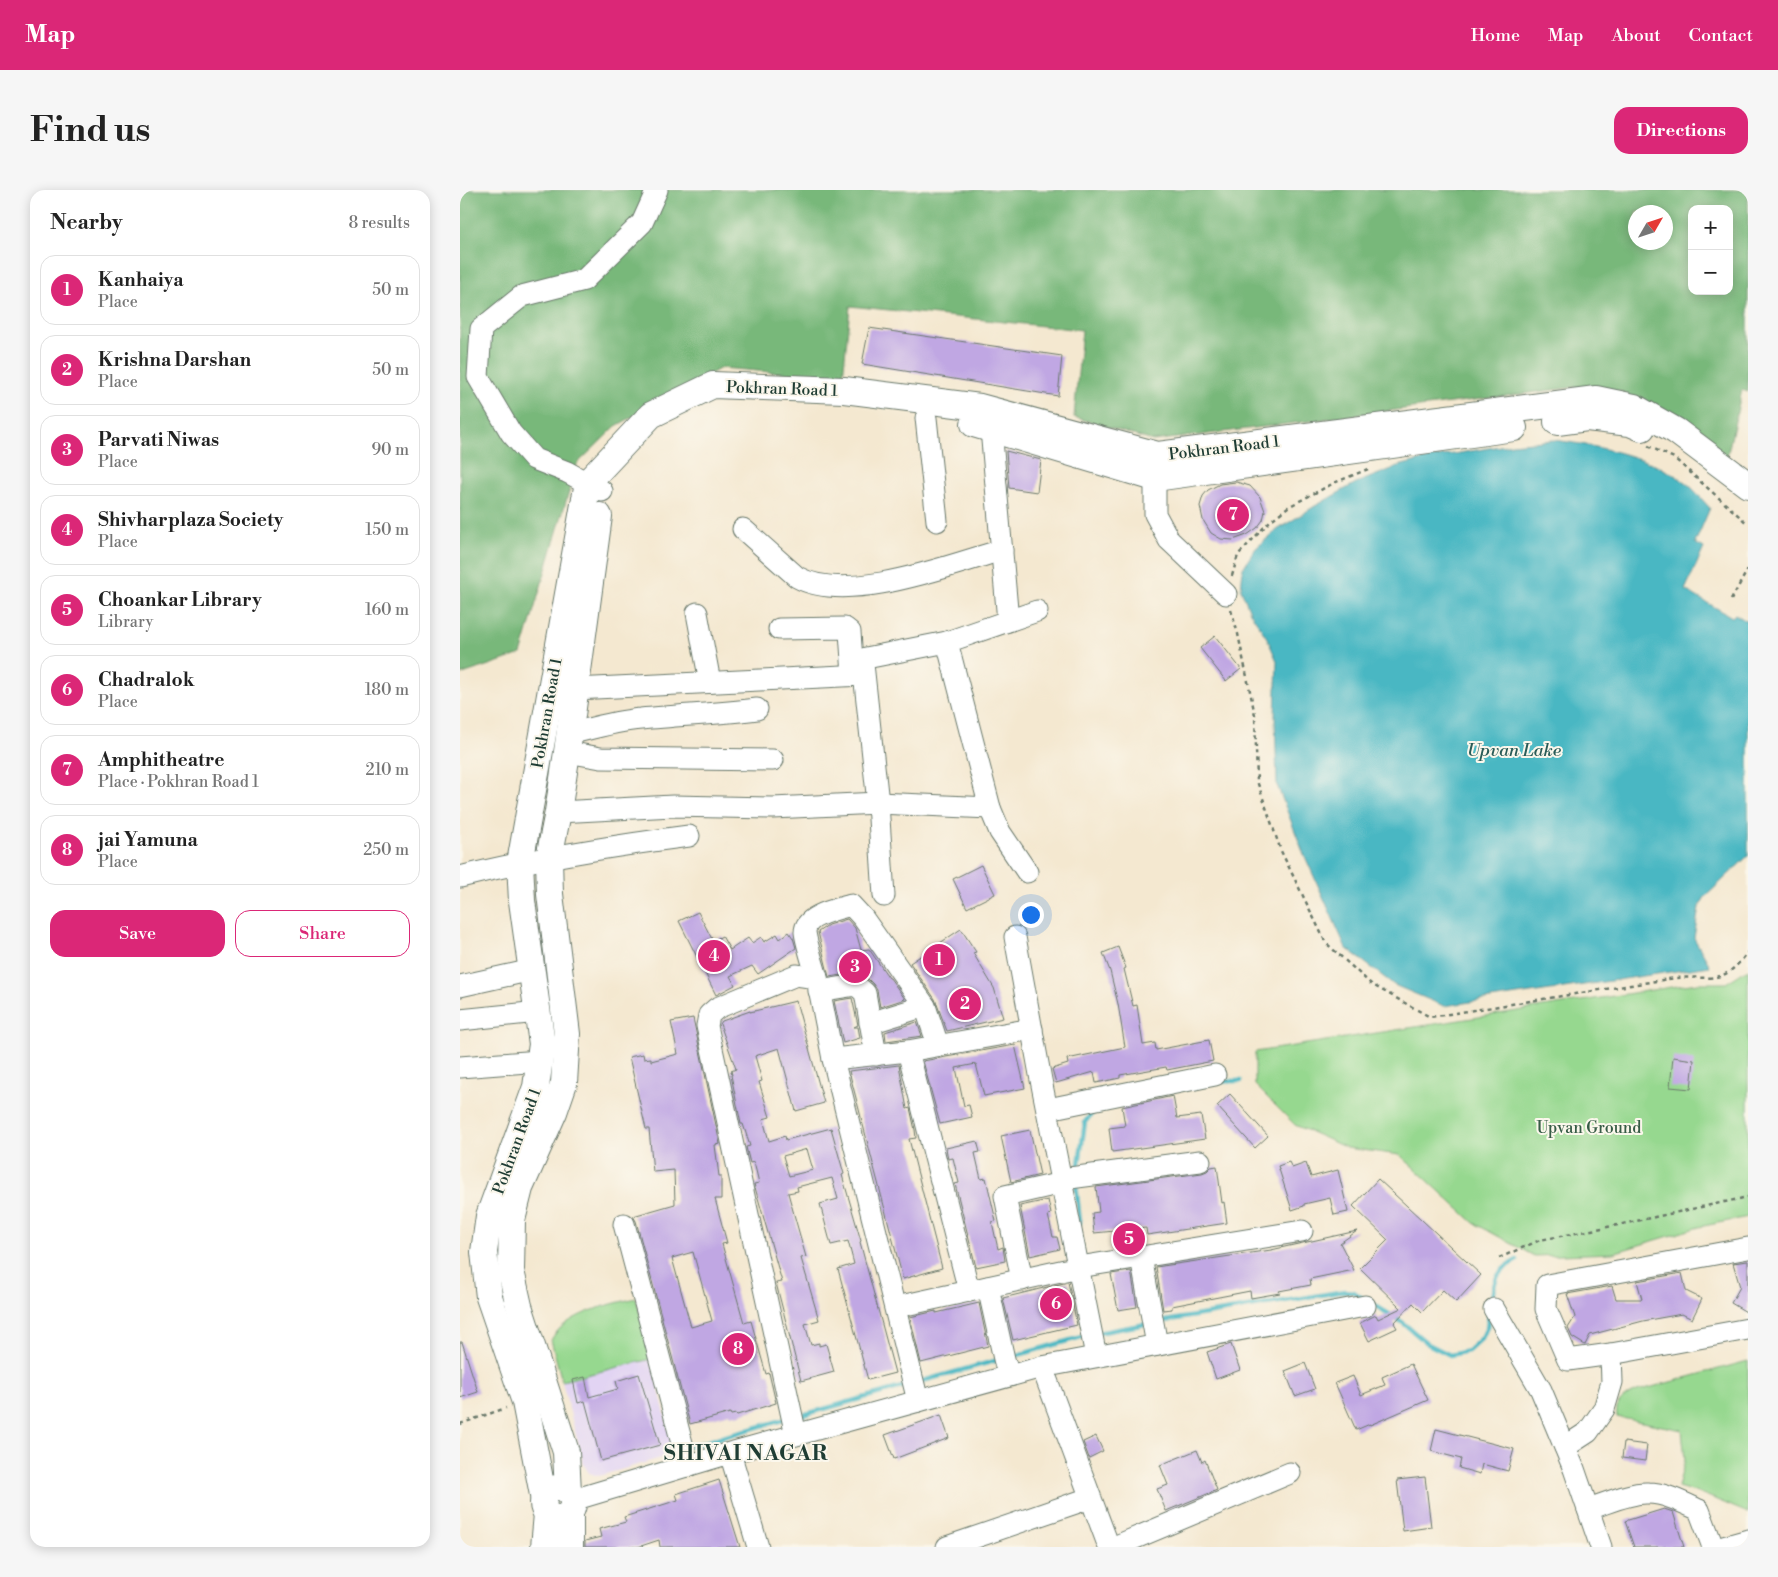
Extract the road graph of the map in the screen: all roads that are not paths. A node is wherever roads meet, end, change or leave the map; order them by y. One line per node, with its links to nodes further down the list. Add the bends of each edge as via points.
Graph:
1 (657, 190): 6 (street, via 642,223 584,280 522,296 481,329 478,377 511,433 534,460)
2 (926, 418): 3 (main road, Pokhran Road 1); 6 (main road, Pokhran Road 1, via 843,407 717,402 661,429); 8 (street)
3 (991, 428): 4 (main road, Pokhran Road 1); 10 (street)
4 (1157, 466): 5 (main road, Pokhran Road 1, via 1596,399 1634,407 1676,431); 6 (main road, Pokhran Road 1, via 980,407 844,390 713,385 651,416); 7 (main road, Pokhran Road 1, via 1587,418 1630,423 1670,440); 11 (street, via 1156,514 1170,540)
5 (1748, 485)
6 (595, 486): 19 (main road, Pokhran Road 1); 28 (main road, Pokhran Road 1)
7 (1748, 504)
8 (937, 521)
9 (743, 529): 10 (street, via 797,577 826,586 892,582)
10 (1002, 550): 14 (street)
11 (1226, 594)
12 (1037, 610): 14 (street)
13 (697, 613): 18 (street)
14 (1008, 621): 16 (street)
15 (779, 629): 17 (street, via 845,628 850,632)
16 (947, 642): 17 (street, via 866,658); 24 (street)
17 (858, 675): 18 (street); 23 (street)
18 (710, 682): 19 (street)
19 (575, 689): 21 (main road, Pokhran Road 1)
20 (757, 709): 21 (street, via 610,724)
21 (568, 743): 22 (street, via 601,758); 25 (main road, Pokhran Road 1)
22 (774, 760)
23 (878, 803): 24 (street); 25 (street, via 773,808 673,806); 31 (street)
24 (990, 808): 30 (street, via 1000,832)
25 (558, 812): 27 (main road, Pokhran Road 1)
26 (689, 836): 27 (street)
27 (549, 858): 28 (street); 67 (main road, Pokhran Road 1, via 550,894 567,1034 564,1083 520,1188 512,1220 511,1254 511,1271)
28 (520, 863): 29 (street); 33 (main road, Pokhran Road 1)
29 (461, 871)
30 (1027, 872)
31 (884, 896)
32 (1015, 937): 40 (street)
33 (532, 970): 35 (street); 37 (main road, Pokhran Road 1)
34 (818, 985): 36 (street, via 805,931 809,922 822,913 851,905); 39 (street, via 856,985 865,993); 44 (street); 69 (street, via 796,975 717,1008 709,1015 706,1026)
35 (460, 986)
36 (925, 1006): 39 (street); 41 (street)
37 (538, 1012): 38 (street); 45 (main road, Pokhran Road 1, via 542,1044)
38 (460, 1020)
39 (870, 1023): 43 (street)
40 (1032, 1029): 41 (street); 48 (street)
41 (938, 1045): 42 (street)
42 (908, 1051): 43 (street); 57 (street)
43 (876, 1055): 44 (street)
44 (834, 1059): 59 (street)
45 (540, 1061): 46 (street); 67 (main road, Pokhran Road 1, via 536,1087 489,1216 484,1252 489,1298)
46 (460, 1067)
47 (1216, 1075): 48 (street)
48 (1048, 1109): 50 (street)
49 (1200, 1161): 50 (street)
50 (1062, 1181): 55 (street); 56 (street, via 1005,1196)
51 (624, 1224): 72 (street)
52 (1302, 1231): 54 (street)
53 (1748, 1248): 63 (street, via 1547,1285 1546,1309 1568,1360)
54 (1142, 1257): 55 (street); 62 (street)
55 (1079, 1267): 56 (street); 64 (street)
56 (1022, 1280): 57 (street)
57 (978, 1289): 59 (street); 66 (street)
58 (1365, 1306): 62 (street)
59 (896, 1307): 68 (street)
60 (1494, 1309): 70 (street, via 1540,1390)
61 (1748, 1329): 63 (street)
62 (1157, 1345): 64 (street)
63 (1611, 1354): 70 (street, via 1612,1382 1604,1409 1588,1432)
64 (1096, 1356): 65 (street)
65 (1042, 1367): 66 (street); 74 (street)
66 (1009, 1376): 68 (street)
67 (536, 1399): 75 (main road, Pokhran Road 1)
68 (918, 1401): 69 (street)
69 (796, 1435): 71 (street)
70 (1564, 1447): 76 (street)
71 (730, 1454): 72 (street); 80 (street)
72 (688, 1466): 75 (street)
73 (1290, 1473): 83 (street)
74 (1090, 1498): 81 (street); 82 (street)
75 (560, 1504): 78 (main road, Pokhran Road 1); 79 (main road, Pokhran Road 1)
76 (1588, 1509): 84 (street); 85 (street, via 1648,1493 1676,1499 1699,1510)
77 (1748, 1540): 86 (street)
78 (544, 1547)
79 (570, 1547)
80 (758, 1547)
81 (947, 1547)
82 (1108, 1547)
83 (1114, 1547)
84 (1601, 1547)
85 (1713, 1547)
86 (1723, 1547)

